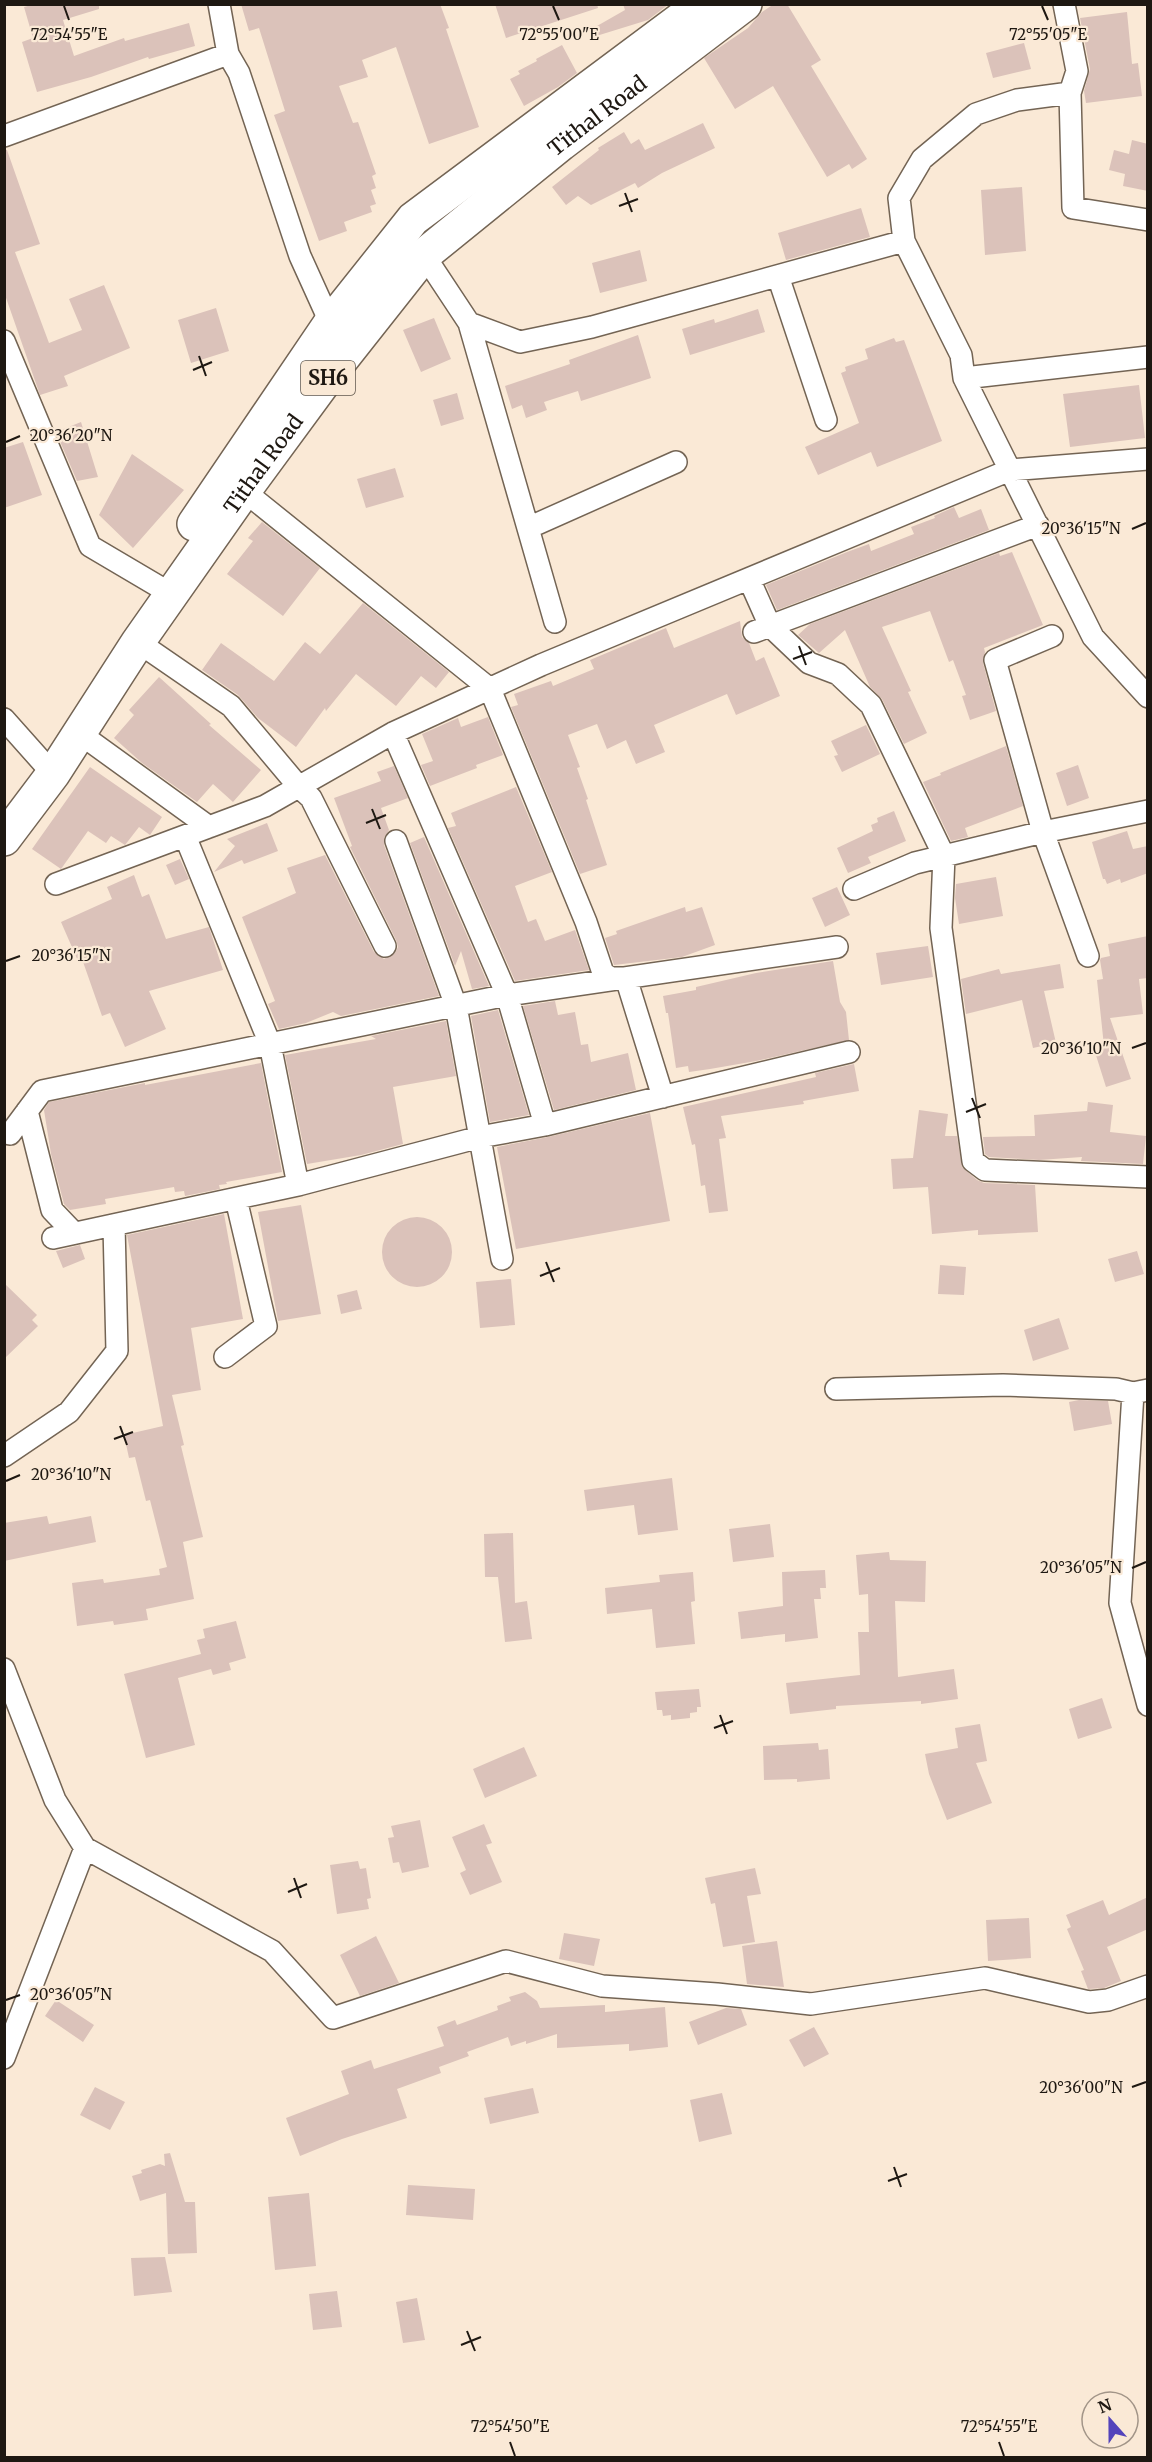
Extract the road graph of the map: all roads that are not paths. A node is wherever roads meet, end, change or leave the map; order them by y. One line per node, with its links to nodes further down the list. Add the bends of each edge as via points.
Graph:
1 (219, 4): 5 (street)
2 (701, 4): 12 (main road, via 413,219)
3 (745, 4): 10 (main road, Tithal Road / SH6, via 561,144)
4 (1064, 4): 6 (street, via 1077,71)
5 (228, 54): 7 (street); 12 (street, via 239,73 300,256)
6 (1070, 93): 8 (street, via 1073,208); 9 (street, via 1017,100 976,114 922,159 899,198)
7 (4, 136)
8 (1148, 220)
9 (904, 241): 11 (street); 17 (street, via 961,355)
10 (424, 255): 13 (street); 15 (main road, Tithal Road / SH6)
11 (778, 276): 13 (street, via 592,327 520,342); 18 (street)
12 (330, 322): 15 (street); 26 (main road)
13 (469, 323): 24 (street)
14 (4, 340): 26 (street, via 90,546)
15 (345, 354): 22 (main road, Tithal Road / SH6)
16 (1148, 357): 17 (street)
17 (964, 378): 21 (street)
18 (826, 420)
19 (1148, 459): 21 (street)
20 (676, 462): 24 (street)
21 (1010, 470): 23 (street); 25 (street)
22 (244, 491): 26 (main road, Tithal Road / SH6); 31 (street)
23 (1038, 525): 28 (street); 32 (street, via 1093,637)
24 (528, 528): 27 (street)
25 (749, 579): 28 (street); 31 (street)
26 (163, 589): 30 (main road, Tithal Road / SH6); 36 (main road)
27 (555, 622)
28 (762, 629): 45 (street, via 809,663 838,674 871,705)
29 (1052, 636): 41 (street, via 995,660)
30 (138, 642): 34 (main road, Tithal Road / SH6); 37 (street, via 231,706)
31 (490, 689): 35 (street); 51 (street, via 586,922 603,973 611,978)
32 (1148, 697)
33 (4, 719): 36 (street)
34 (79, 733): 36 (main road, Tithal Road / SH6); 40 (street)
35 (393, 733): 37 (street); 52 (street)
36 (47, 766): 38 (main road); 43 (main road, Tithal Road / SH6)
37 (298, 787): 40 (street, via 265,806); 48 (street, via 311,798)
38 (4, 811)
39 (1148, 812): 41 (street)
40 (209, 827): 42 (street)
41 (1043, 832): 45 (street); 50 (street)
42 (185, 836): 46 (street); 54 (street)
43 (4, 839)
44 (396, 840): 53 (street)
45 (944, 856): 47 (street, via 915,863); 61 (street, via 941,928 972,1161 985,1170)
46 (56, 884)
47 (854, 889)
48 (385, 946)
49 (837, 947): 51 (street)
50 (1088, 956)
51 (626, 978): 52 (street); 56 (street)
52 (507, 995): 53 (street); 58 (street)
53 (456, 1006): 54 (street); 60 (street)
54 (270, 1044): 57 (street, via 42,1091); 62 (street)
55 (849, 1052): 56 (street)
56 (663, 1097): 58 (street)
57 (27, 1111): 59 (street); 65 (street, via 52,1210)
58 (545, 1125): 60 (street)
59 (10, 1134)
60 (480, 1137): 62 (street); 67 (street)
61 (1148, 1177)
62 (298, 1185): 63 (street)
63 (236, 1199): 64 (street); 68 (street, via 266,1326)
64 (114, 1225): 65 (street); 71 (street, via 117,1351 69,1412)
65 (74, 1233): 66 (street)
66 (53, 1238)
67 (502, 1259)
68 (225, 1357)
69 (836, 1389): 70 (street, via 1003,1385)
70 (1140, 1391): 73 (street, via 1120,1603)
71 (4, 1456)
72 (4, 1669): 74 (street, via 55,1800)
73 (1148, 1706)
74 (85, 1848): 75 (street, via 272,1951 333,2018 506,1961 602,1986 811,2004 985,1978 1089,2002 1108,2000); 76 (street)
75 (1148, 1986)
76 (4, 2058)

